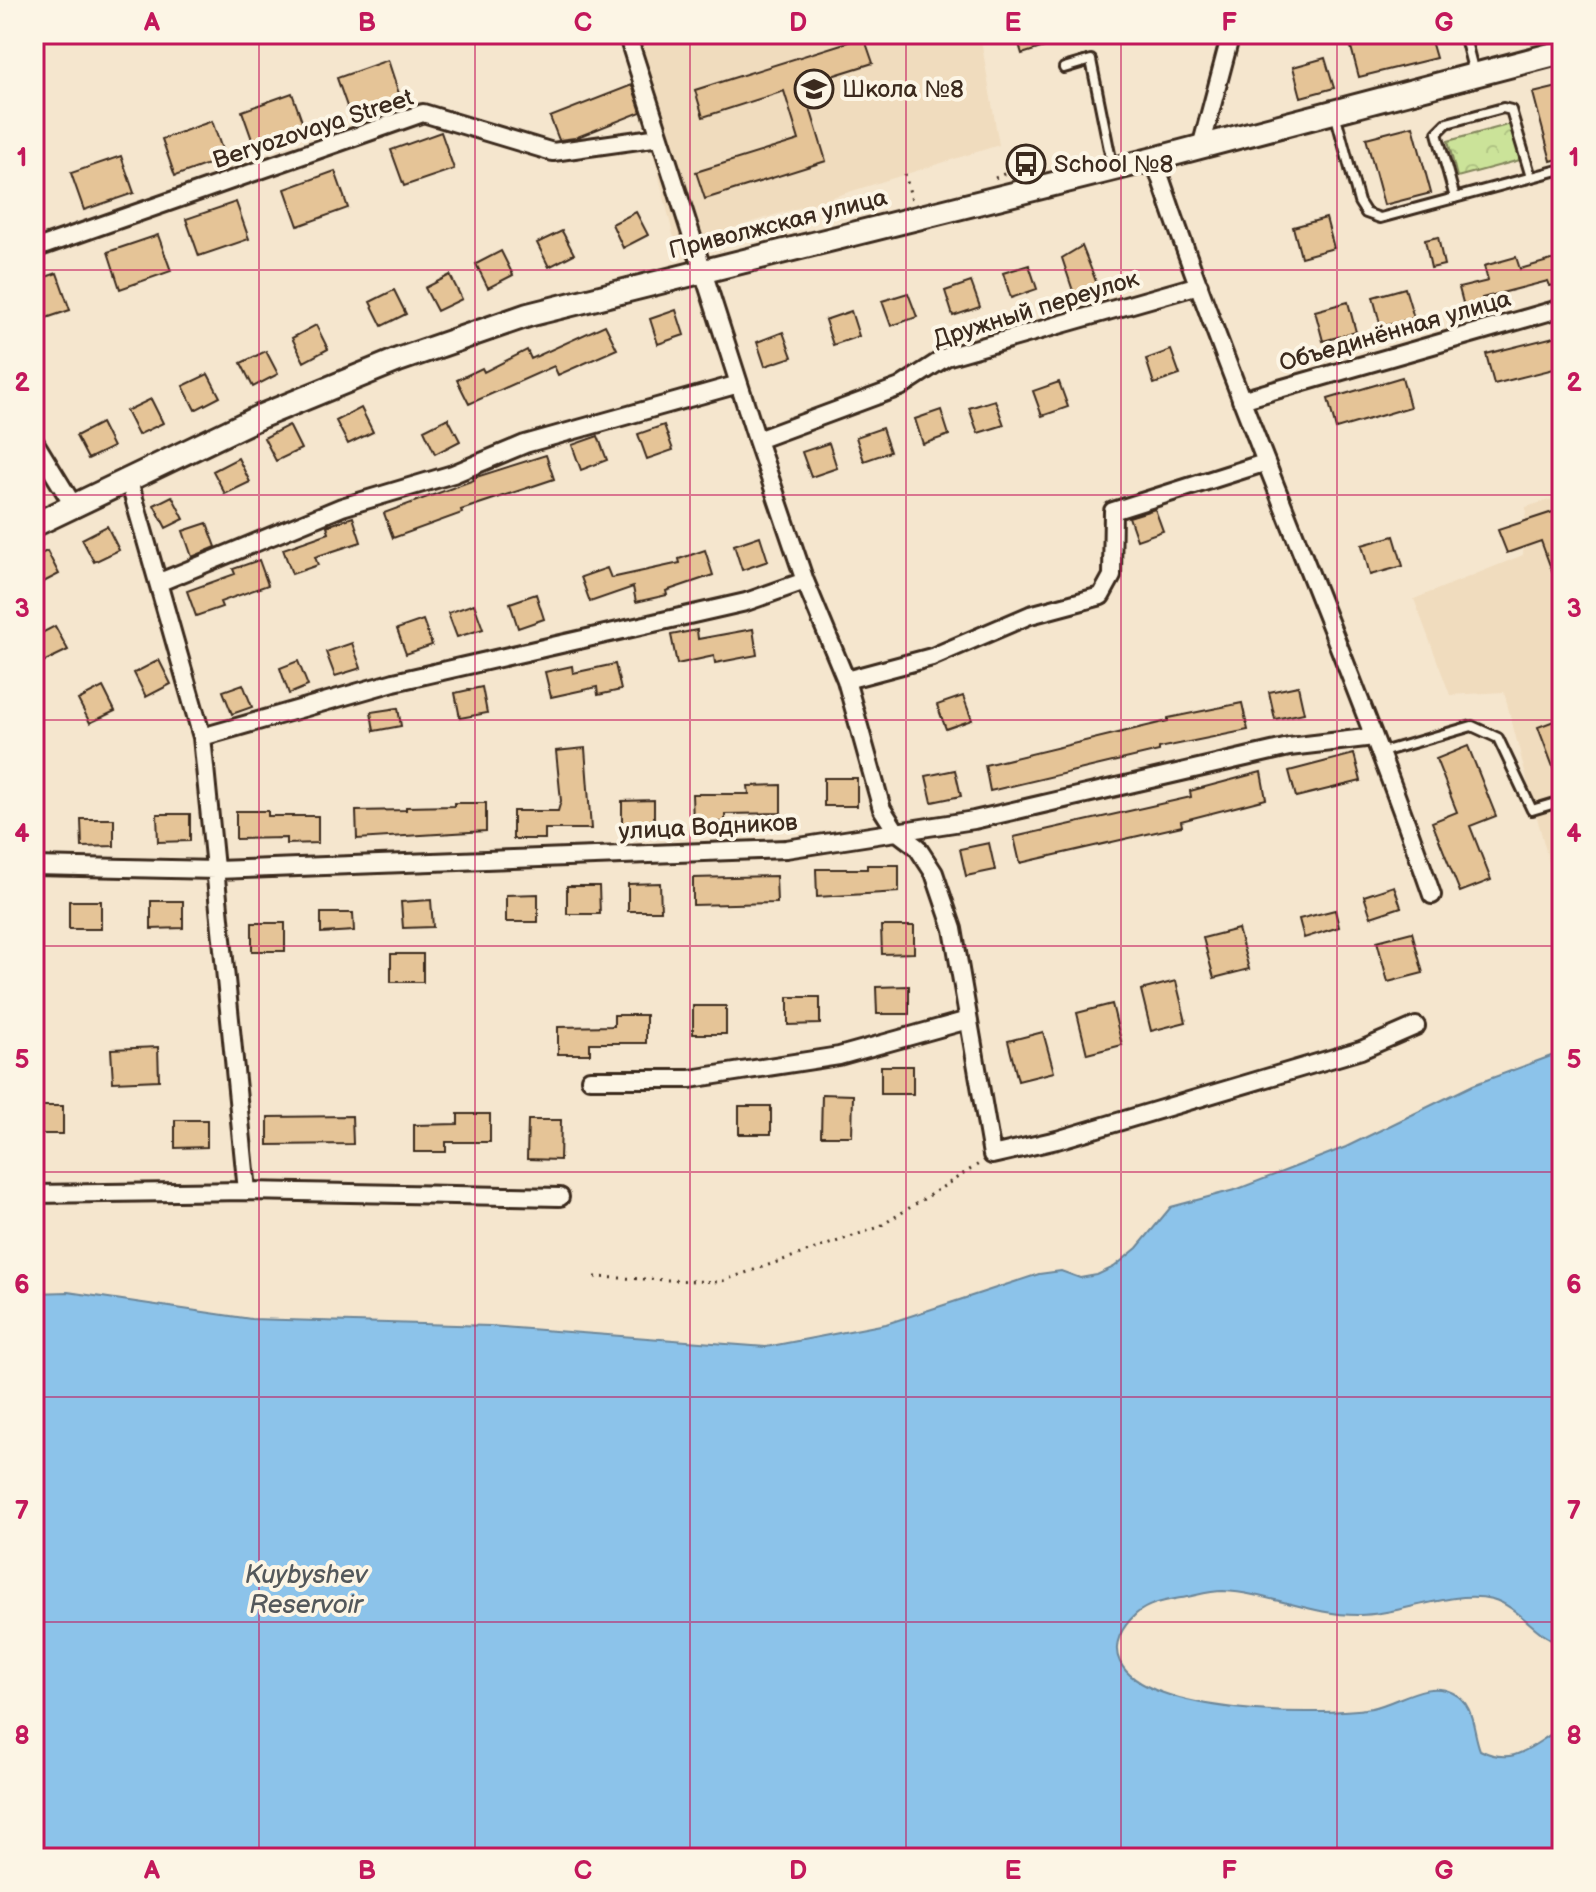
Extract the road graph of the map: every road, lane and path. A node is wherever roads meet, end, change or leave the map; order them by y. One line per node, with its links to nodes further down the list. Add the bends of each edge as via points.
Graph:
1 (627, 34): 8 (street)
2 (1231, 34): 9 (street)
3 (1464, 34): 6 (lane)
4 (1562, 52): 6 (main road, Приволжская улица)
5 (1064, 68): 11 (lane, via 1091,60)
6 (1474, 74): 7 (main road, Приволжская улица)
7 (1335, 112): 9 (main road, Приволжская улица); 14 (lane, via 1366,213 1380,218)
8 (660, 137): 15 (street, Beryozovaya Street, via 553,152 423,113); 16 (street)
9 (1201, 147): 10 (main road, Приволжская улица)
10 (1154, 159): 11 (main road, Приволжская улица); 17 (street)
11 (1113, 169): 16 (main road, Приволжская улица)
12 (1562, 169): 13 (lane)
13 (1531, 177): 14 (lane); 14 (lane, via 1514,112 1506,108 1442,125 1437,133)
14 (1455, 198)
15 (34, 249)
16 (702, 269): 19 (street); 24 (main road, Приволжская улица, via 528,315 398,360 259,417)
17 (1199, 285): 20 (street); 21 (street, Дружный переулок, via 946,357 900,387)
18 (1562, 308): 20 (street, Объединённая улица)
19 (739, 384): 21 (street); 28 (street, via 525,444 453,474 342,507)
20 (1241, 400): 23 (street)
21 (757, 440): 27 (street)
22 (34, 441): 25 (street)
23 (1264, 463): 29 (street, via 1113,511 1112,576 1101,596 1030,615 932,657); 31 (street)
24 (129, 481): 25 (main road, Приволжская улица); 28 (street)
25 (73, 505): 26 (main road, Приволжская улица)
26 (34, 525)
27 (805, 581): 29 (street); 30 (street, via 746,602 394,682)
28 (160, 582): 30 (street)
29 (846, 680): 33 (street, via 882,809)
30 (202, 737): 35 (street)
31 (1378, 744): 32 (lane, via 1472,726 1498,738 1532,810); 33 (street, улица Водников, via 1289,747 974,820); 36 (street)
32 (1562, 801)
33 (896, 831): 35 (street, улица Водников, via 786,849); 37 (street, via 917,847 934,873 953,929)
34 (34, 866): 35 (street, улица Водников)
35 (216, 870): 41 (street)
36 (1432, 895)
37 (968, 1020): 39 (street, via 824,1058 690,1079); 40 (street)
38 (1416, 1026): 40 (street, via 1361,1050)
39 (590, 1079)
40 (992, 1155): 44 (path, via 879,1227 719,1282)
41 (247, 1191): 42 (street); 43 (street)
42 (34, 1194)
43 (560, 1197)
44 (595, 1277)

